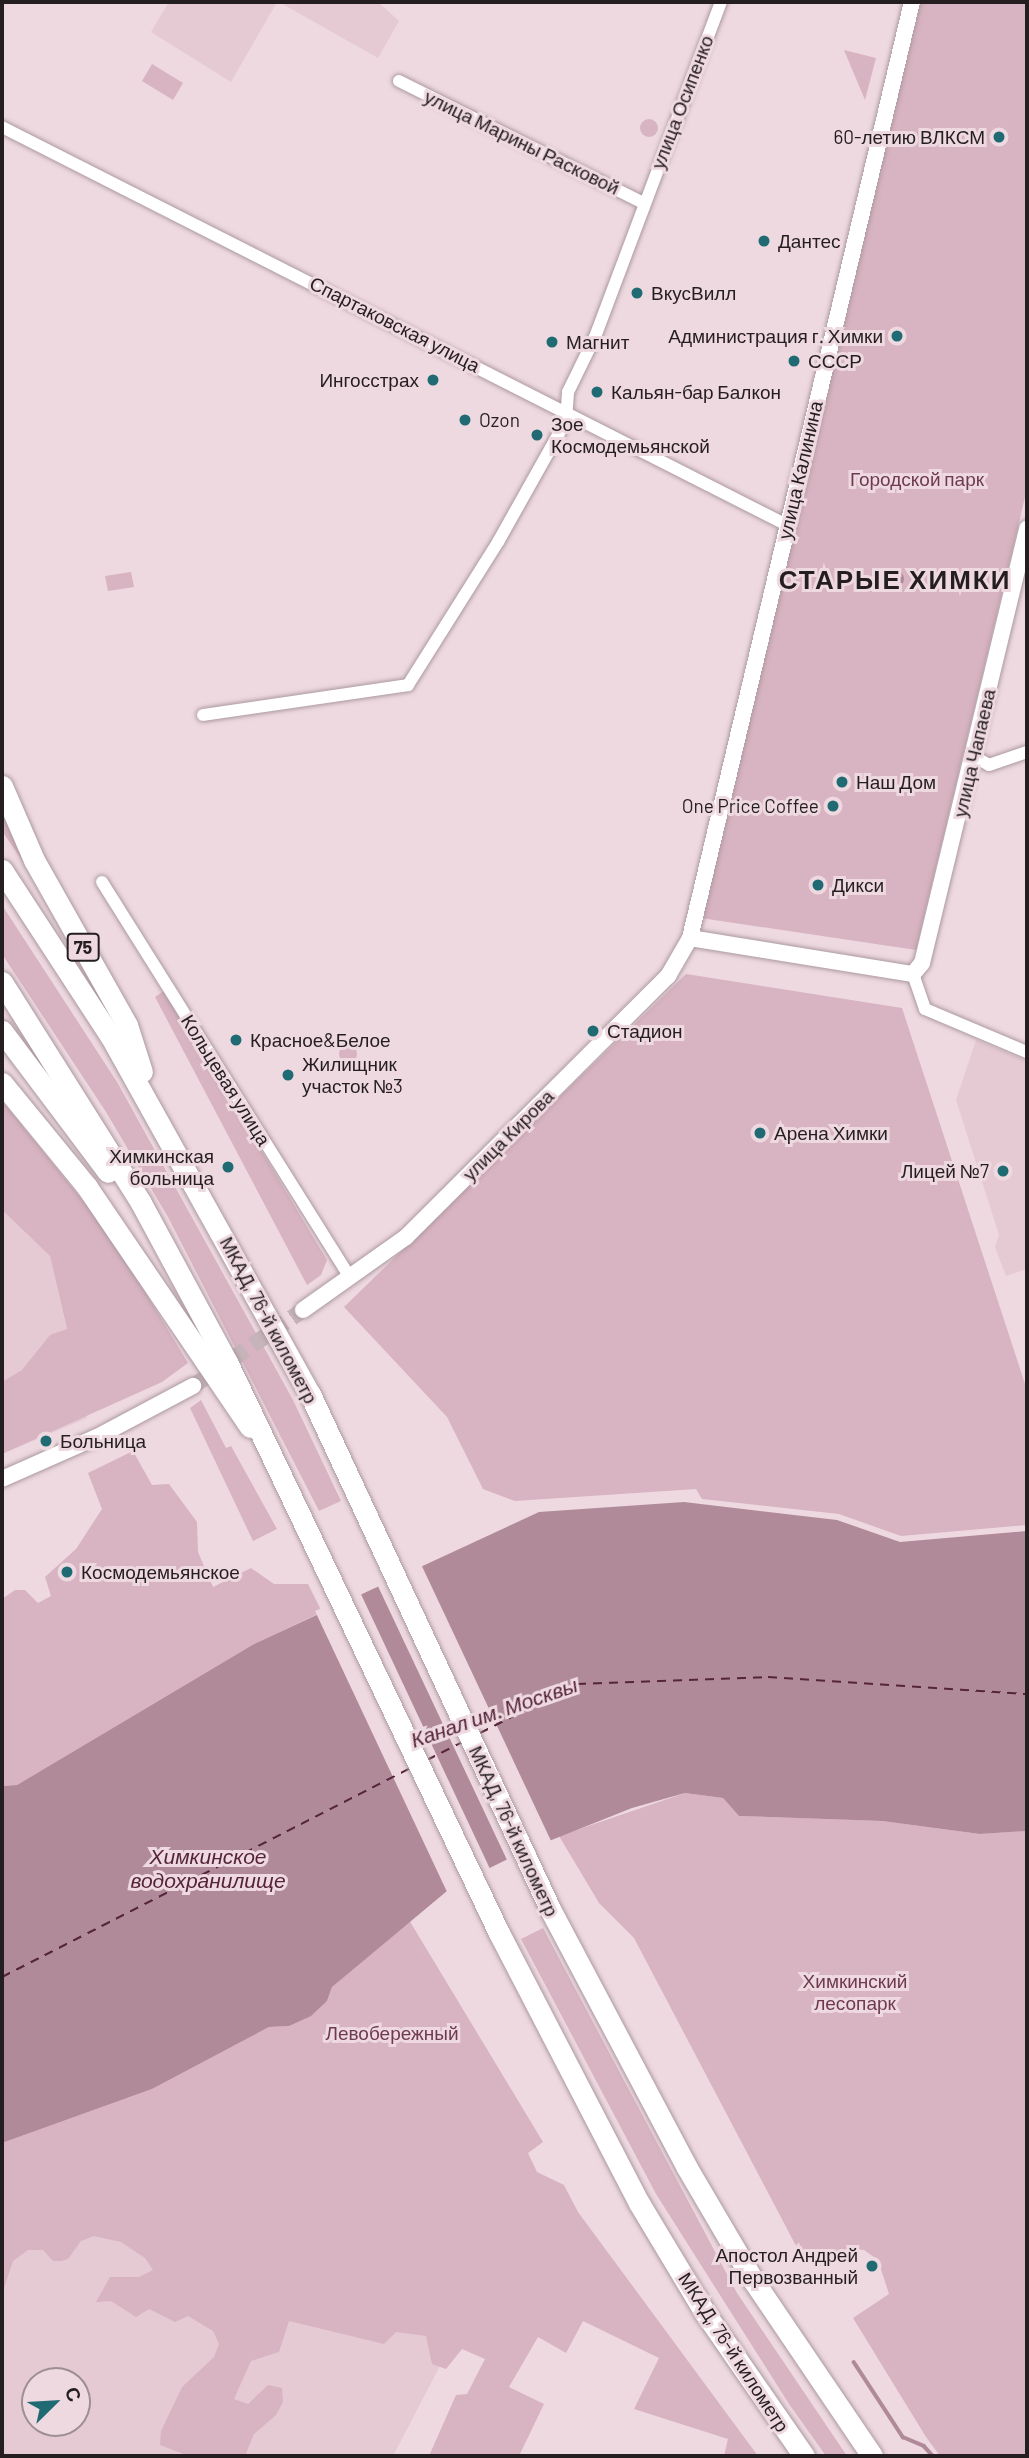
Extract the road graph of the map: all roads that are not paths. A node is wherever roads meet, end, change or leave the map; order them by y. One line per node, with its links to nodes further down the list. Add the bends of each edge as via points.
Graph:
1 (721, 2): 5 (street, улица Осипенко)
2 (912, 2): 7 (street, улица Калинина)
3 (399, 81): 5 (street, улица Марины Расковой)
4 (2, 127): 6 (street, Спартаковская улица)
5 (644, 203): 6 (street, улица Осипенко, via 568,392)
6 (565, 411): 7 (street, Спартаковская улица); 9 (street, улица Осипенко, via 566,421 498,542 408,685)
7 (787, 525): 15 (street, улица Калинина)
8 (1027, 528): 11 (street, улица Чапаева)
9 (203, 715)
10 (1027, 752): 11 (street, via 989,765)
11 (973, 756): 16 (street, улица Чапаева, via 928,942)
12 (2, 786): 21 (main road, 75, via 34,860 127,1025)
13 (2, 870): 21 (main road)
14 (102, 882): 23 (street, Кольцевая улица)
15 (690, 938): 16 (street); 23 (street, улица Кирова, via 668,976 406,1237)
16 (913, 974): 19 (street, via 925,1009)
17 (2, 982): 22 (main road, МКАД, 76-й километр)
18 (2, 1031): 22 (main road)
19 (1027, 1052)
20 (2, 1083): 27 (main road, via 149,1274)
21 (155, 1111): 29 (main road, МКАД, 76-й километр, via 310,1394 550,1909 686,2166 753,2280)
22 (176, 1264): 27 (main road, МКАД, 76-й километр)
23 (350, 1278): 24 (street, улица Кирова)
24 (303, 1310)
25 (193, 1386): 26 (street, via 97,1437)
26 (2, 1479)
27 (288, 1486): 28 (main road, МКАД, 76-й километр, via 499,1933 639,2203 705,2313)
28 (804, 2456)
29 (872, 2456)

